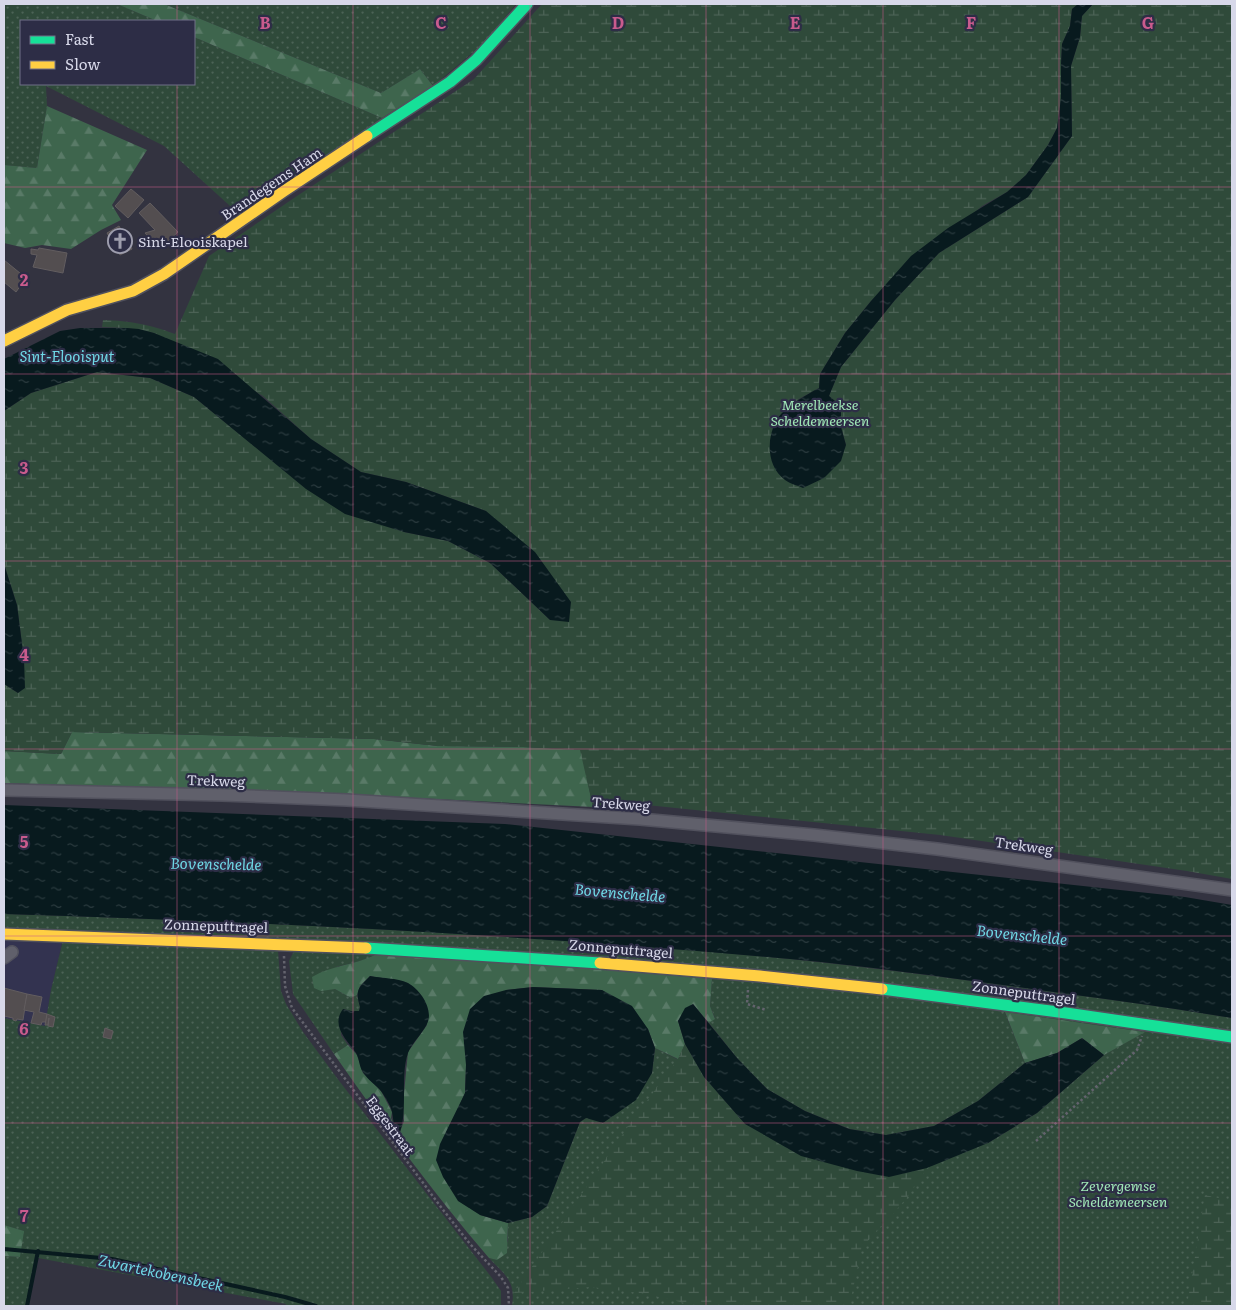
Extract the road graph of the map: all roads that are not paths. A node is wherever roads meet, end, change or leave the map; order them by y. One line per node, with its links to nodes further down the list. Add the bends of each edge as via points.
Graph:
1 (527, 4): 2 (street, Brandegems Ham, via 476,60 450,82 164,274 133,291 67,310)
2 (4, 341)
3 (4, 790): 4 (street, Trekweg, via 348,800 640,819 937,849)
4 (1232, 890)
5 (4, 934): 6 (street, Zonneputtragel, via 284,942 558,958 788,978)
6 (1232, 1037)

